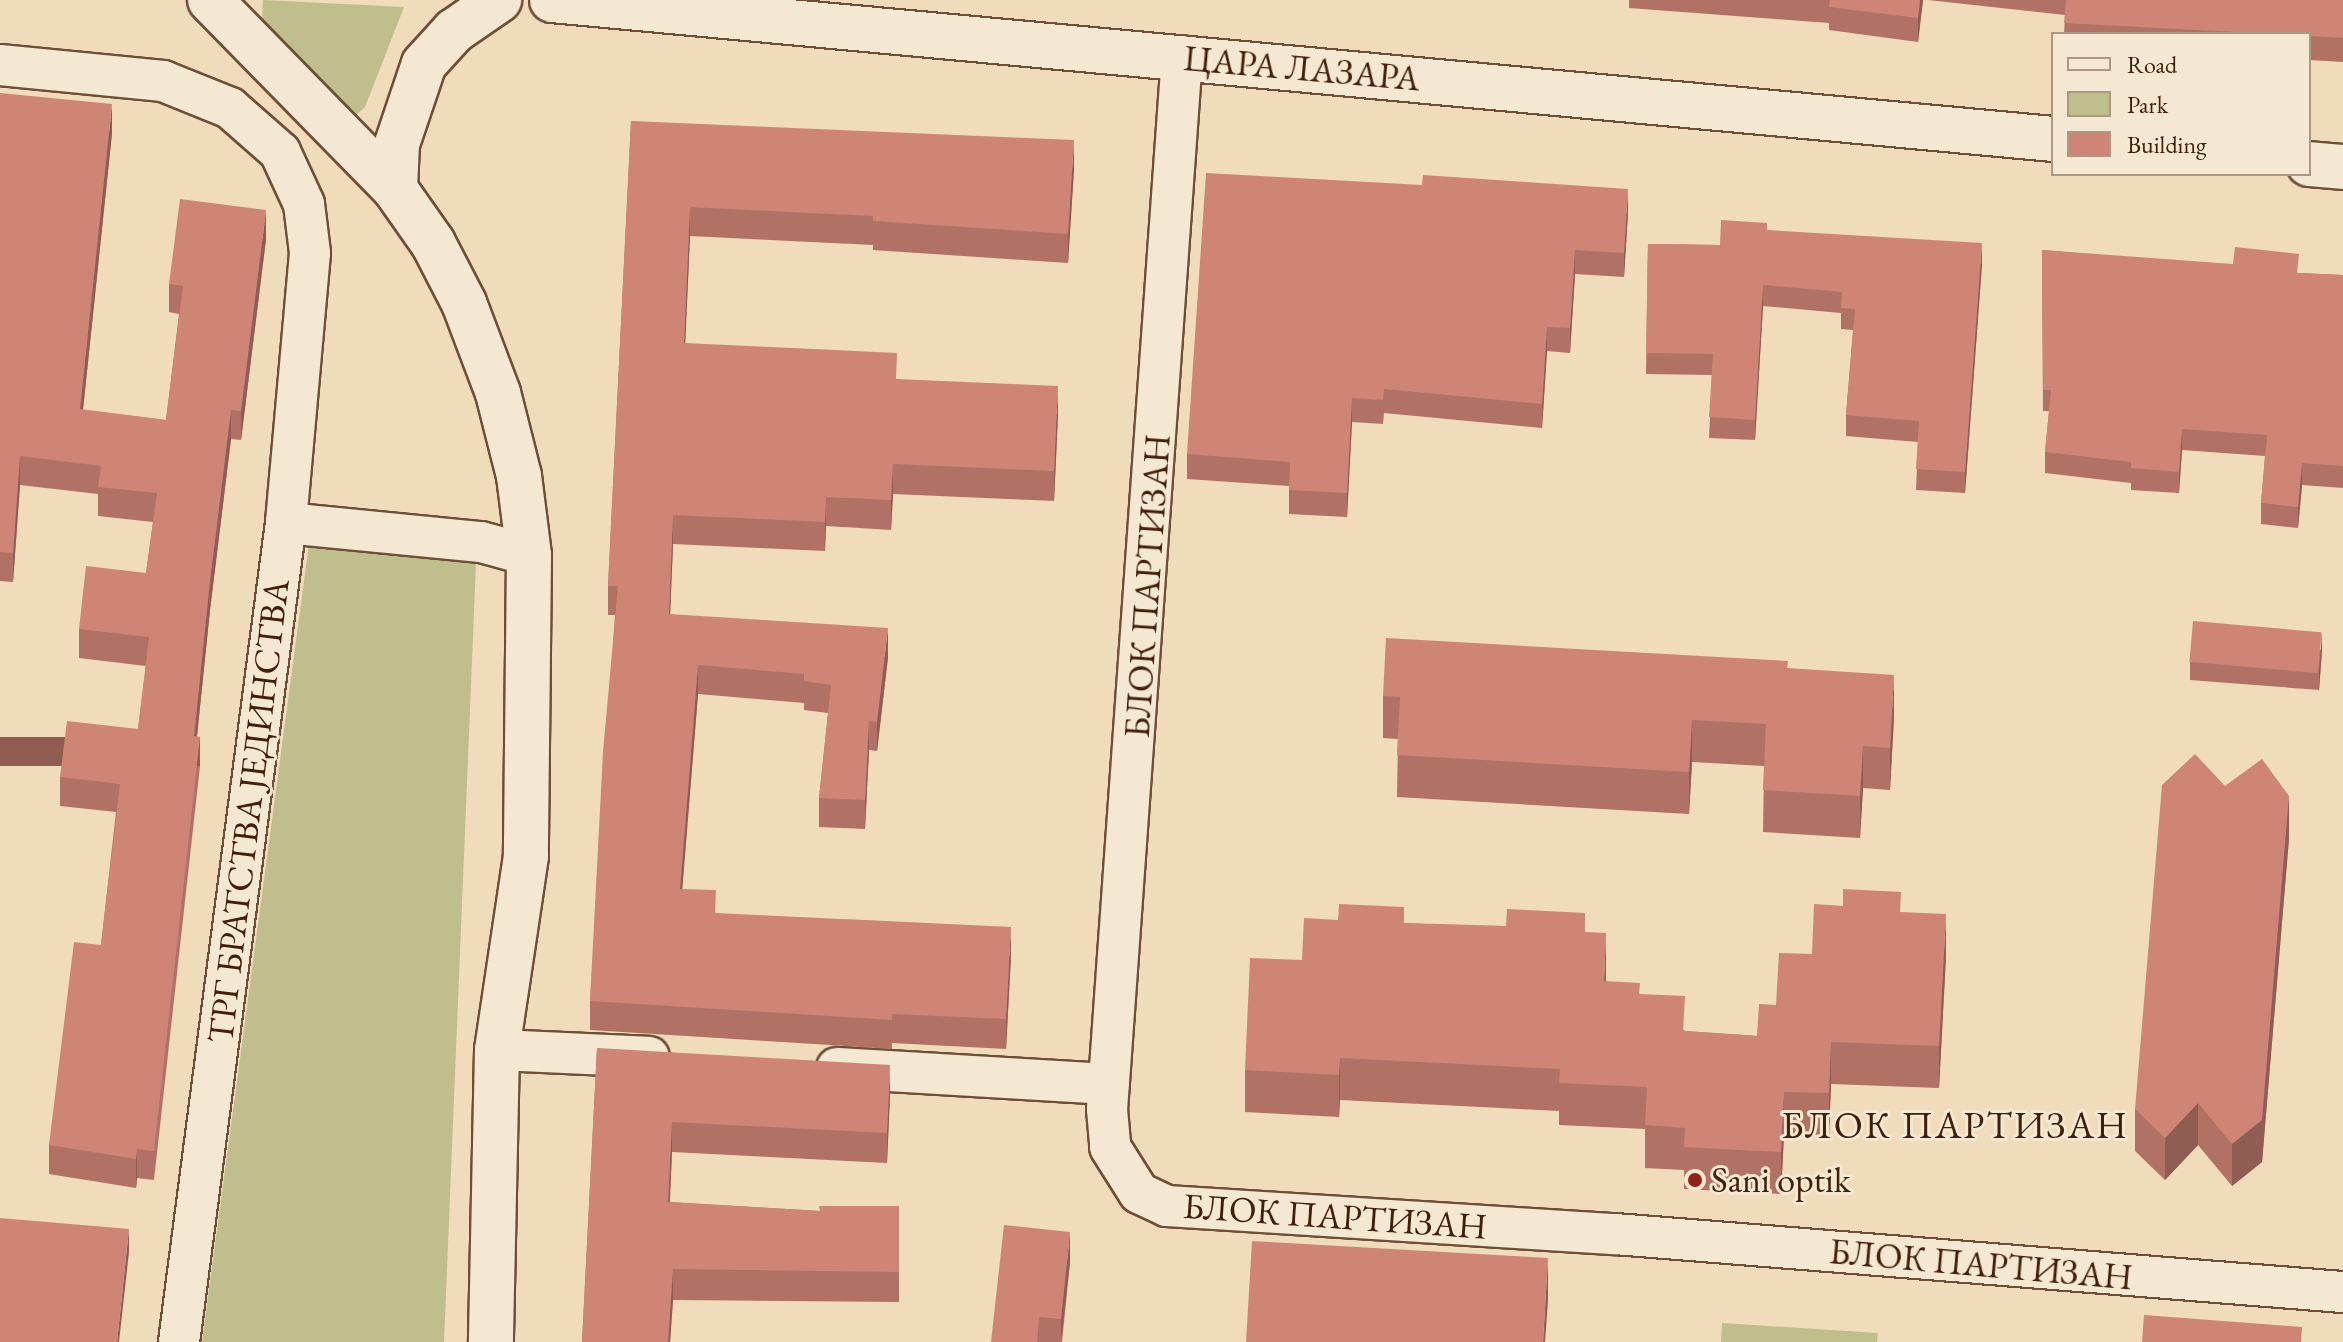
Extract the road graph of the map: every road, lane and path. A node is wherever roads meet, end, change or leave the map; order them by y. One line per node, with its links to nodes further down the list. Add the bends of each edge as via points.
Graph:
1 (210, 0): 9 (main road)
2 (499, 0): 9 (main road, via 454,31 424,64 397,144)
3 (567, 1): 4 (main road, ЦАРА ЛАЗАРА)
4 (1182, 56): 6 (main road, ЦАРА ЛАЗАРА); 15 (street, БЛОК ПАРТИЗАН)
5 (0, 65): 10 (street, ТРГ БРАТСТВА ЈЕДИНСТВА, via 163,81 230,108 280,152 304,204 310,253)
6 (2051, 139)
7 (2311, 164): 8 (main road)
8 (2343, 167)
9 (395, 189): 11 (main road, via 433,243 464,303 498,393 519,476)
10 (286, 523): 11 (street, via 481,542); 17 (street, ТРГ БРАТСТВА ЈЕДИНСТВА)
11 (529, 555): 12 (main road, via 526,856)
12 (497, 1050): 13 (street); 18 (main road)
13 (690, 1060)
14 (799, 1066): 15 (street)
15 (1109, 1084): 16 (street, БЛОК ПАРТИЗАН, via 1110,1147 1139,1193 1167,1206 1615,1234)
16 (2343, 1292)
17 (179, 1342)
18 (491, 1342)

